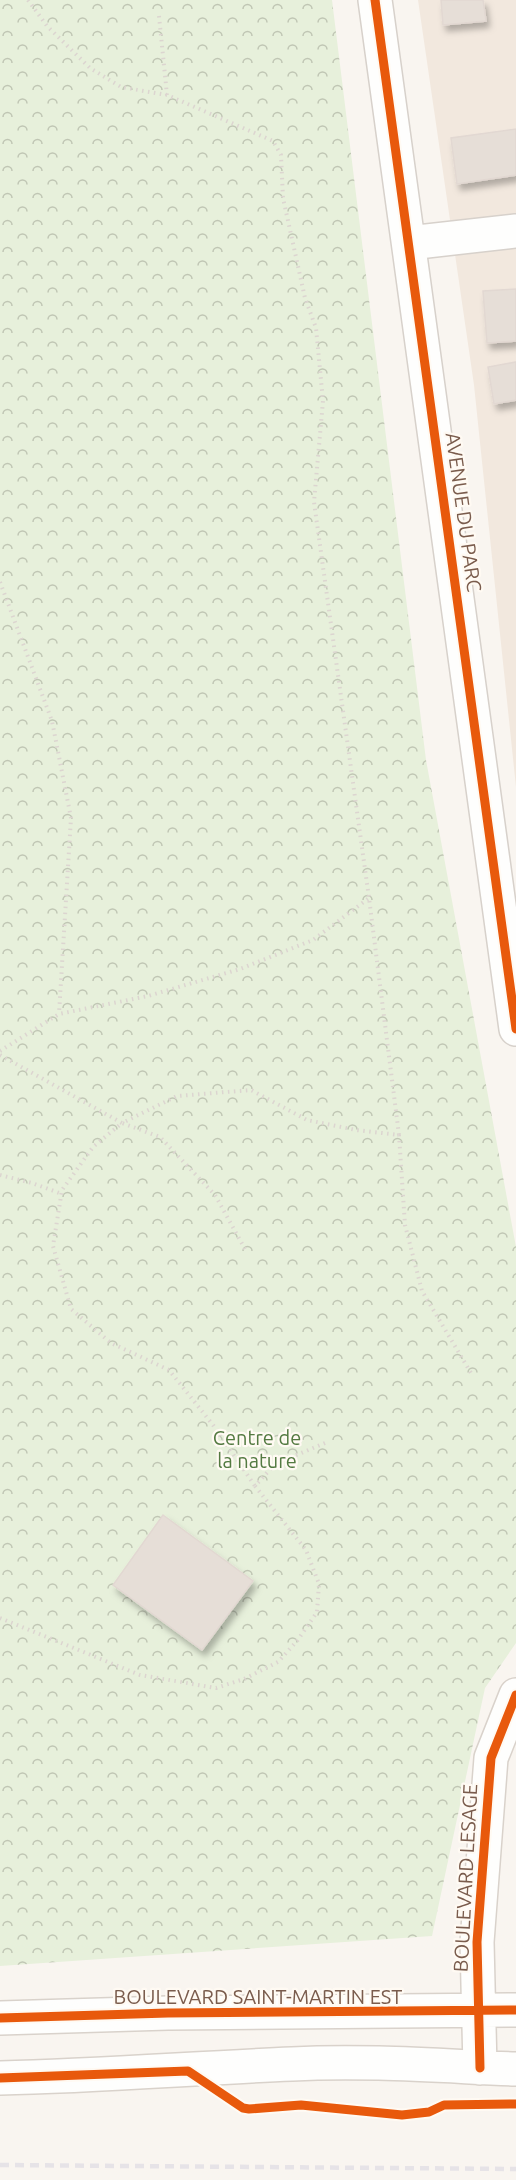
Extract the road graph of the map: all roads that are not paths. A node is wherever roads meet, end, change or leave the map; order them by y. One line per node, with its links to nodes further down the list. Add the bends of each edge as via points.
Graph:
1 (375, 0): 3 (street, AVENUE DU PARC)
2 (516, 231): 3 (street)
3 (409, 243): 4 (street, AVENUE DU PARC)
4 (504, 839): 5 (street, AVENUE DU PARC)
5 (516, 1029)
6 (516, 1695): 7 (street, BOULEVARD LESAGE, via 490,1758 477,1942)
7 (478, 2010): 8 (street, BOULEVARD SAINT-MARTIN EST); 9 (street, BOULEVARD SAINT-MARTIN EST); 10 (street, BOULEVARD LESAGE)
8 (516, 2010)
9 (0, 2018)
10 (480, 2068): 11 (street); 12 (street, via 294,2064)
11 (516, 2069)
12 (0, 2078)

